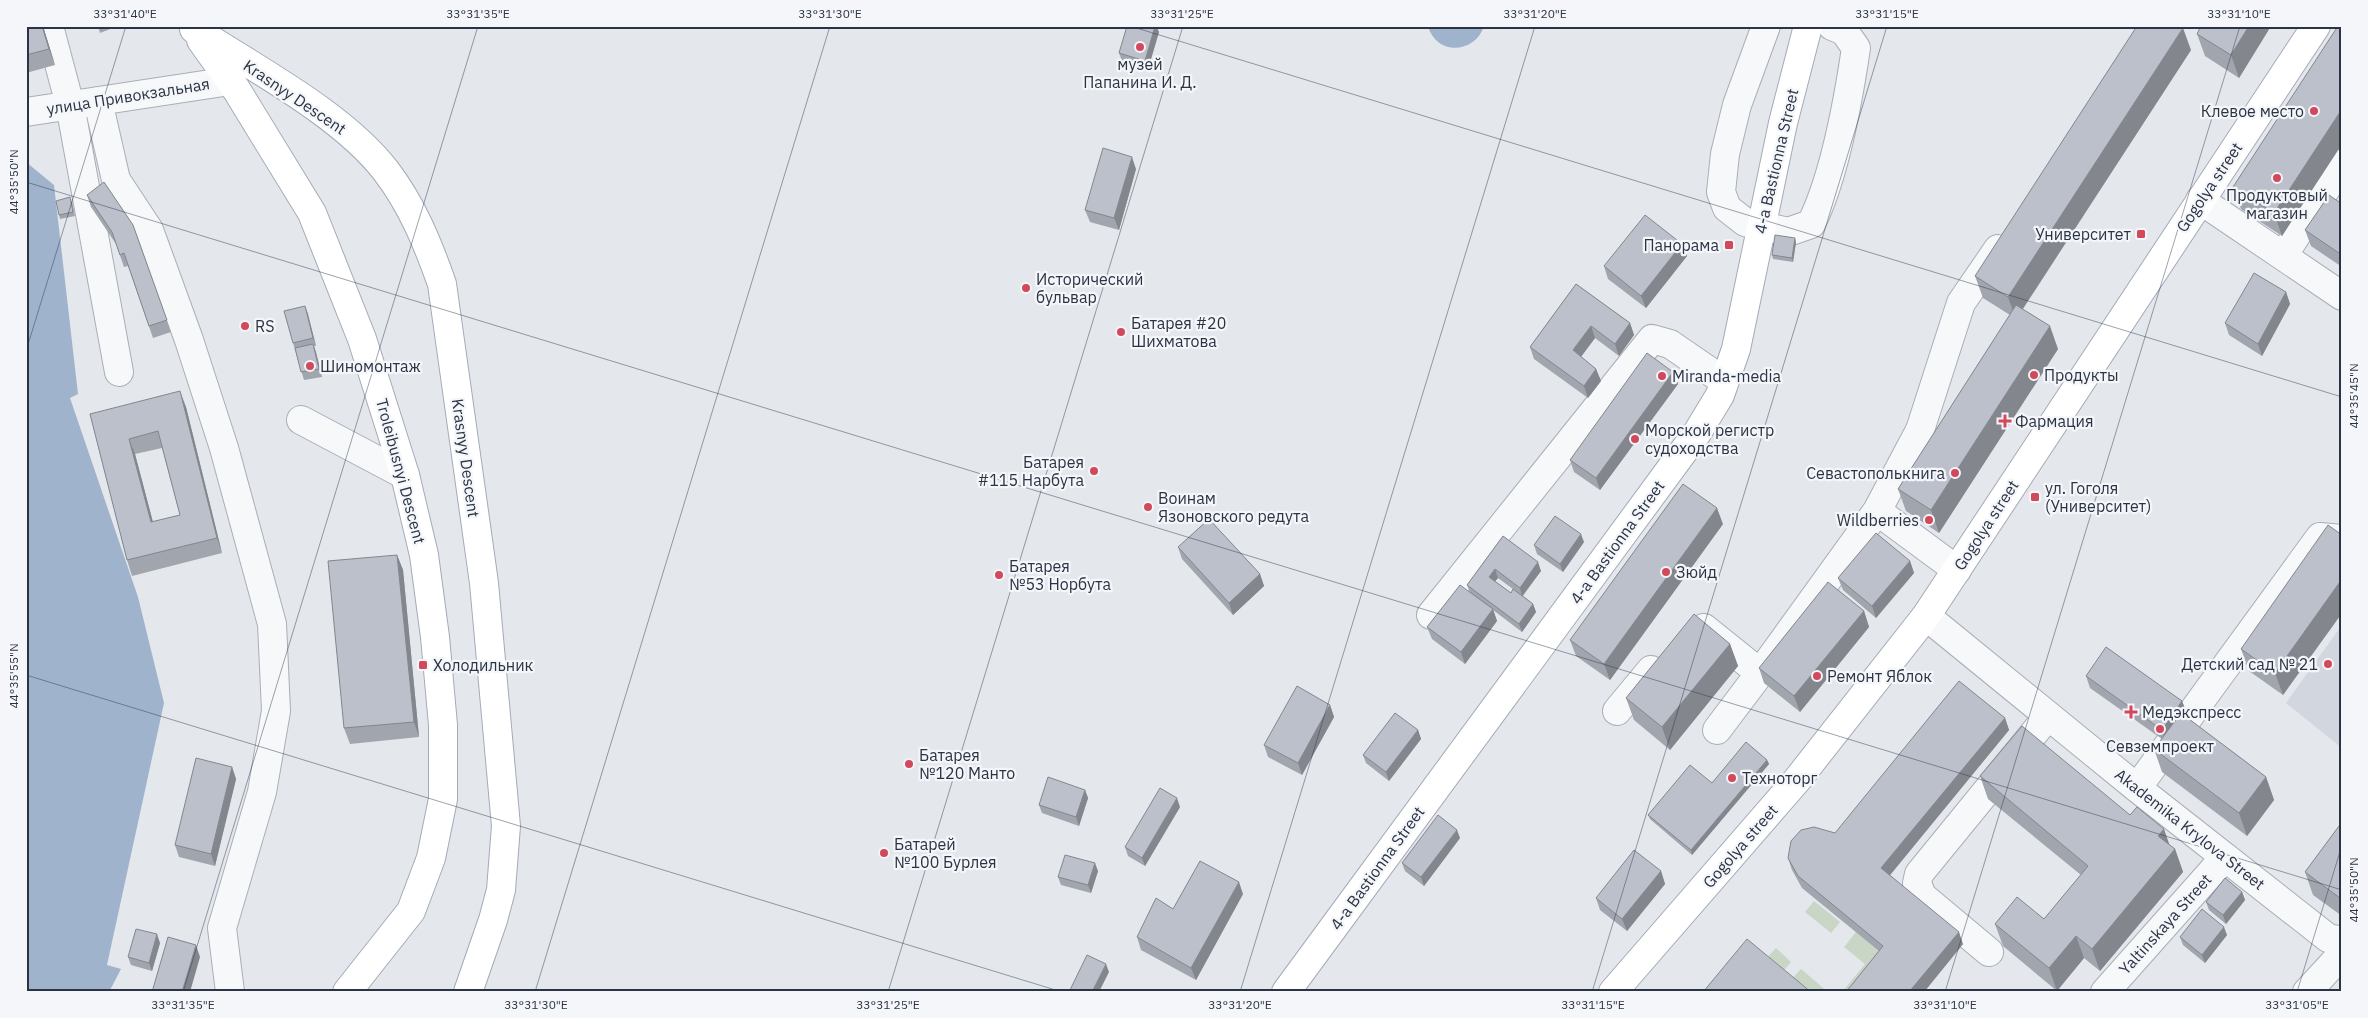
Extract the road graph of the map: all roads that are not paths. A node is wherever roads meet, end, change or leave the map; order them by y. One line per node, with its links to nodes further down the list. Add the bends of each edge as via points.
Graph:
1 (48, 26): 9 (street)
2 (1766, 26): 14 (street, via 1737,105 1725,154 1721,192 1727,208 1745,222)
3 (1808, 26): 14 (main road, 4-a Bastionna Street)
4 (1832, 26): 14 (street, via 1844,31 1856,48 1822,201 1810,224 1788,232)
5 (2316, 26): 13 (main road, Gogolya street)
6 (193, 28): 7 (main road, Troleibusnyi Descent); 38 (main road, Krasnyy Descent, via 314,107 365,148 404,198 426,238 442,284 484,583 506,826 501,890)
7 (230, 81): 8 (street, улица Привокзальная); 21 (main road, Troleibusnyi Descent, via 312,213 362,339)
8 (98, 101): 9 (street, улица Привокзальная); 36 (street, via 116,180 149,230 189,340 224,448 272,624 276,711 262,792 222,928)
9 (70, 105): 10 (street, улица Привокзальная); 18 (street)
10 (26, 112)
11 (2342, 164): 12 (street)
12 (2332, 201): 16 (street)
13 (2210, 207): 16 (street); 24 (main road, Gogolya street)
14 (1761, 227): 19 (main road, 4-a Bastionna Street, via 1736,349)
15 (2011, 230): 22 (street, via 1961,302 1920,430)
16 (2283, 256): 17 (street)
17 (2342, 296)
18 (120, 372)
19 (1724, 381): 25 (street, via 1670,344 1652,339); 39 (main road, 4-a Bastionna Street, via 1720,395 1697,433)
20 (300, 420): 21 (street)
21 (405, 475): 37 (main road, Troleibusnyi Descent, via 424,555 435,637 443,725 443,799 430,858 411,911)
22 (1877, 511): 24 (street); 27 (street)
23 (2342, 539): 31 (street, via 2320,536)
24 (1957, 570): 26 (main road, Gogolya street)
25 (1431, 615)
26 (1926, 616): 29 (street, Akademika Krylova Street); 40 (main road, Gogolya street, via 1798,780)
27 (1760, 673): 28 (street, via 1692,619); 30 (street)
28 (1617, 711)
29 (2048, 716): 31 (street, Akademika Krylova Street); 34 (street, via 1919,874 1922,896)
30 (1717, 730)
31 (2137, 788): 32 (street, Akademika Krylova Street)
32 (2225, 857): 33 (street, Akademika Krylova Street, via 2328,938); 41 (street, Yaltinskaya Street)
33 (2342, 941)
34 (1989, 952)
35 (2342, 954): 42 (street)
36 (230, 992)
37 (347, 992)
38 (468, 992)
39 (1286, 992)
40 (1613, 992)
41 (2105, 992)
42 (2307, 992)

